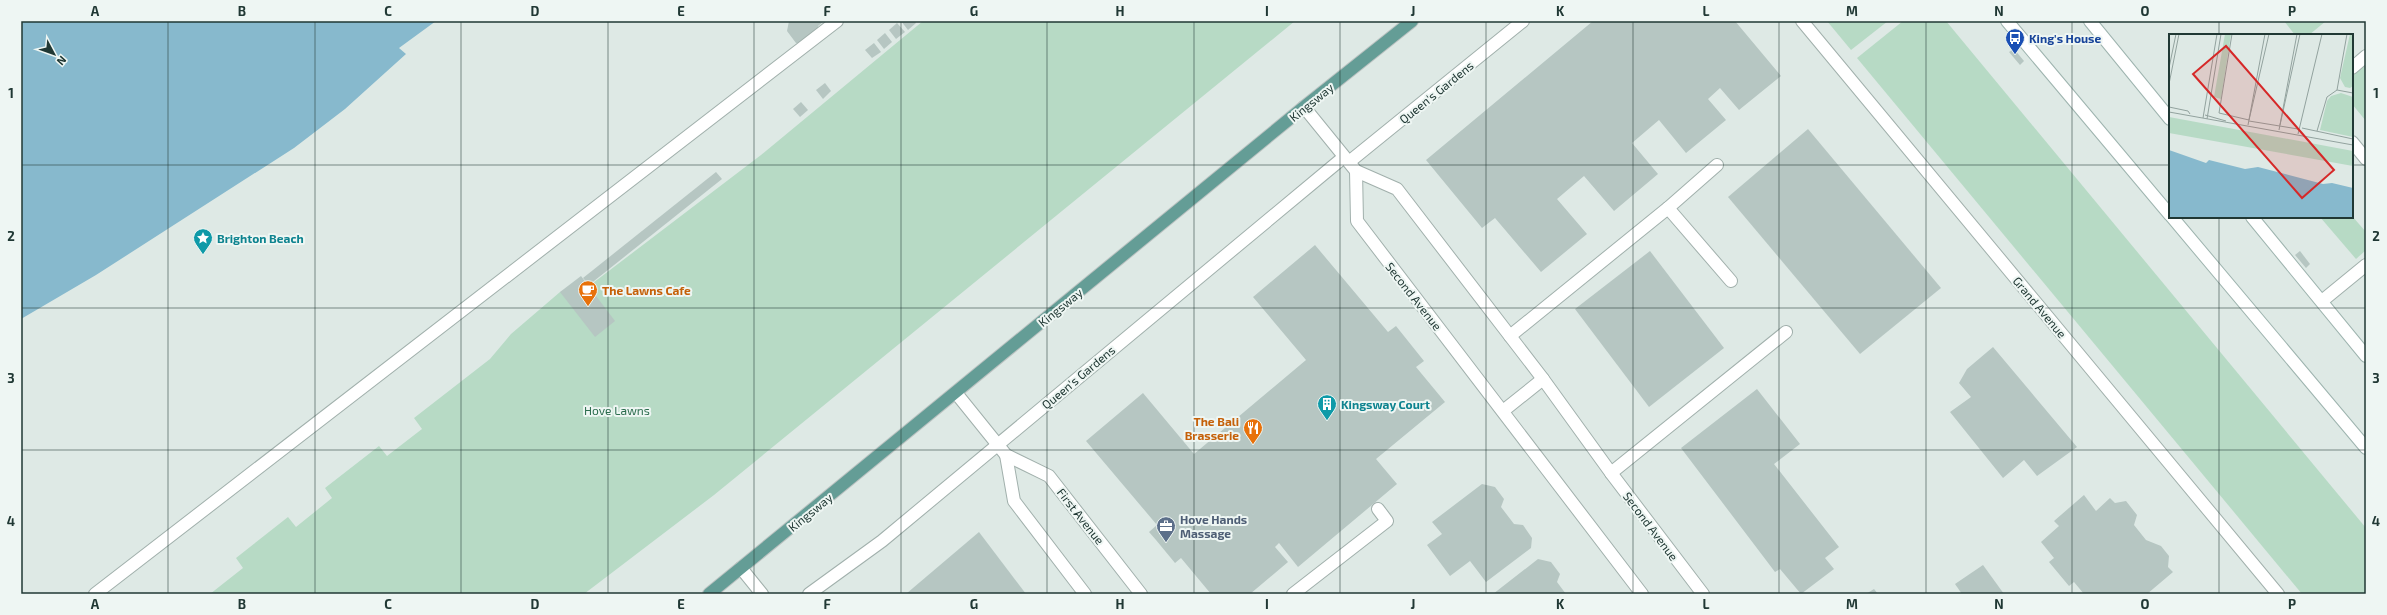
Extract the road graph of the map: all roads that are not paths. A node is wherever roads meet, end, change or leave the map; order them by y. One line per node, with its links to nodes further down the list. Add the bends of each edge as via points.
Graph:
1 (837, 21): 34 (street)
2 (1412, 21): 9 (main road, Kingsway)
3 (1523, 21): 13 (street, Queen's Gardens)
4 (1802, 21): 43 (street, Grand Avenue)
5 (2007, 21): 16 (street)
6 (2090, 21): 10 (street)
7 (2366, 56): 8 (street)
8 (2353, 67)
9 (1304, 107): 13 (street, Second Avenue); 26 (main road, Kingsway)
10 (2169, 118)
11 (2353, 143): 12 (street)
12 (2366, 158)
13 (1350, 163): 23 (street, Second Avenue, via 1397,189); 27 (street, Second Avenue, via 1356,221); 28 (street, Queen's Gardens)
14 (1717, 165): 15 (street)
15 (1668, 208): 20 (street); 23 (street)
16 (2169, 214)
17 (2173, 218): 29 (street)
18 (2253, 218): 21 (street)
19 (2366, 265): 21 (street)
20 (1731, 281)
21 (2322, 301): 24 (street)
22 (1786, 332): 31 (street)
23 (1510, 336): 25 (street, Second Avenue)
24 (2366, 356)
25 (1543, 379): 27 (street); 31 (street, Second Avenue)
26 (956, 393): 28 (street, First Avenue); 33 (main road, Kingsway)
27 (1503, 410): 41 (street, Second Avenue)
28 (998, 444): 30 (street, First Avenue); 37 (street, Queen's Gardens, via 882,541)
29 (2366, 448)
30 (1006, 455): 38 (street, First Avenue, via 1014,501); 39 (street, First Avenue, via 1049,476)
31 (1611, 473): 42 (street, Second Avenue)
32 (1378, 509): 40 (street, via 1387,521)
33 (741, 568): 35 (main road, Kingsway); 36 (street)
34 (95, 594)
35 (709, 594)
36 (762, 594)
37 (809, 594)
38 (1085, 594)
39 (1141, 594)
40 (1293, 594)
41 (1642, 594)
42 (1703, 594)
43 (2278, 594)

